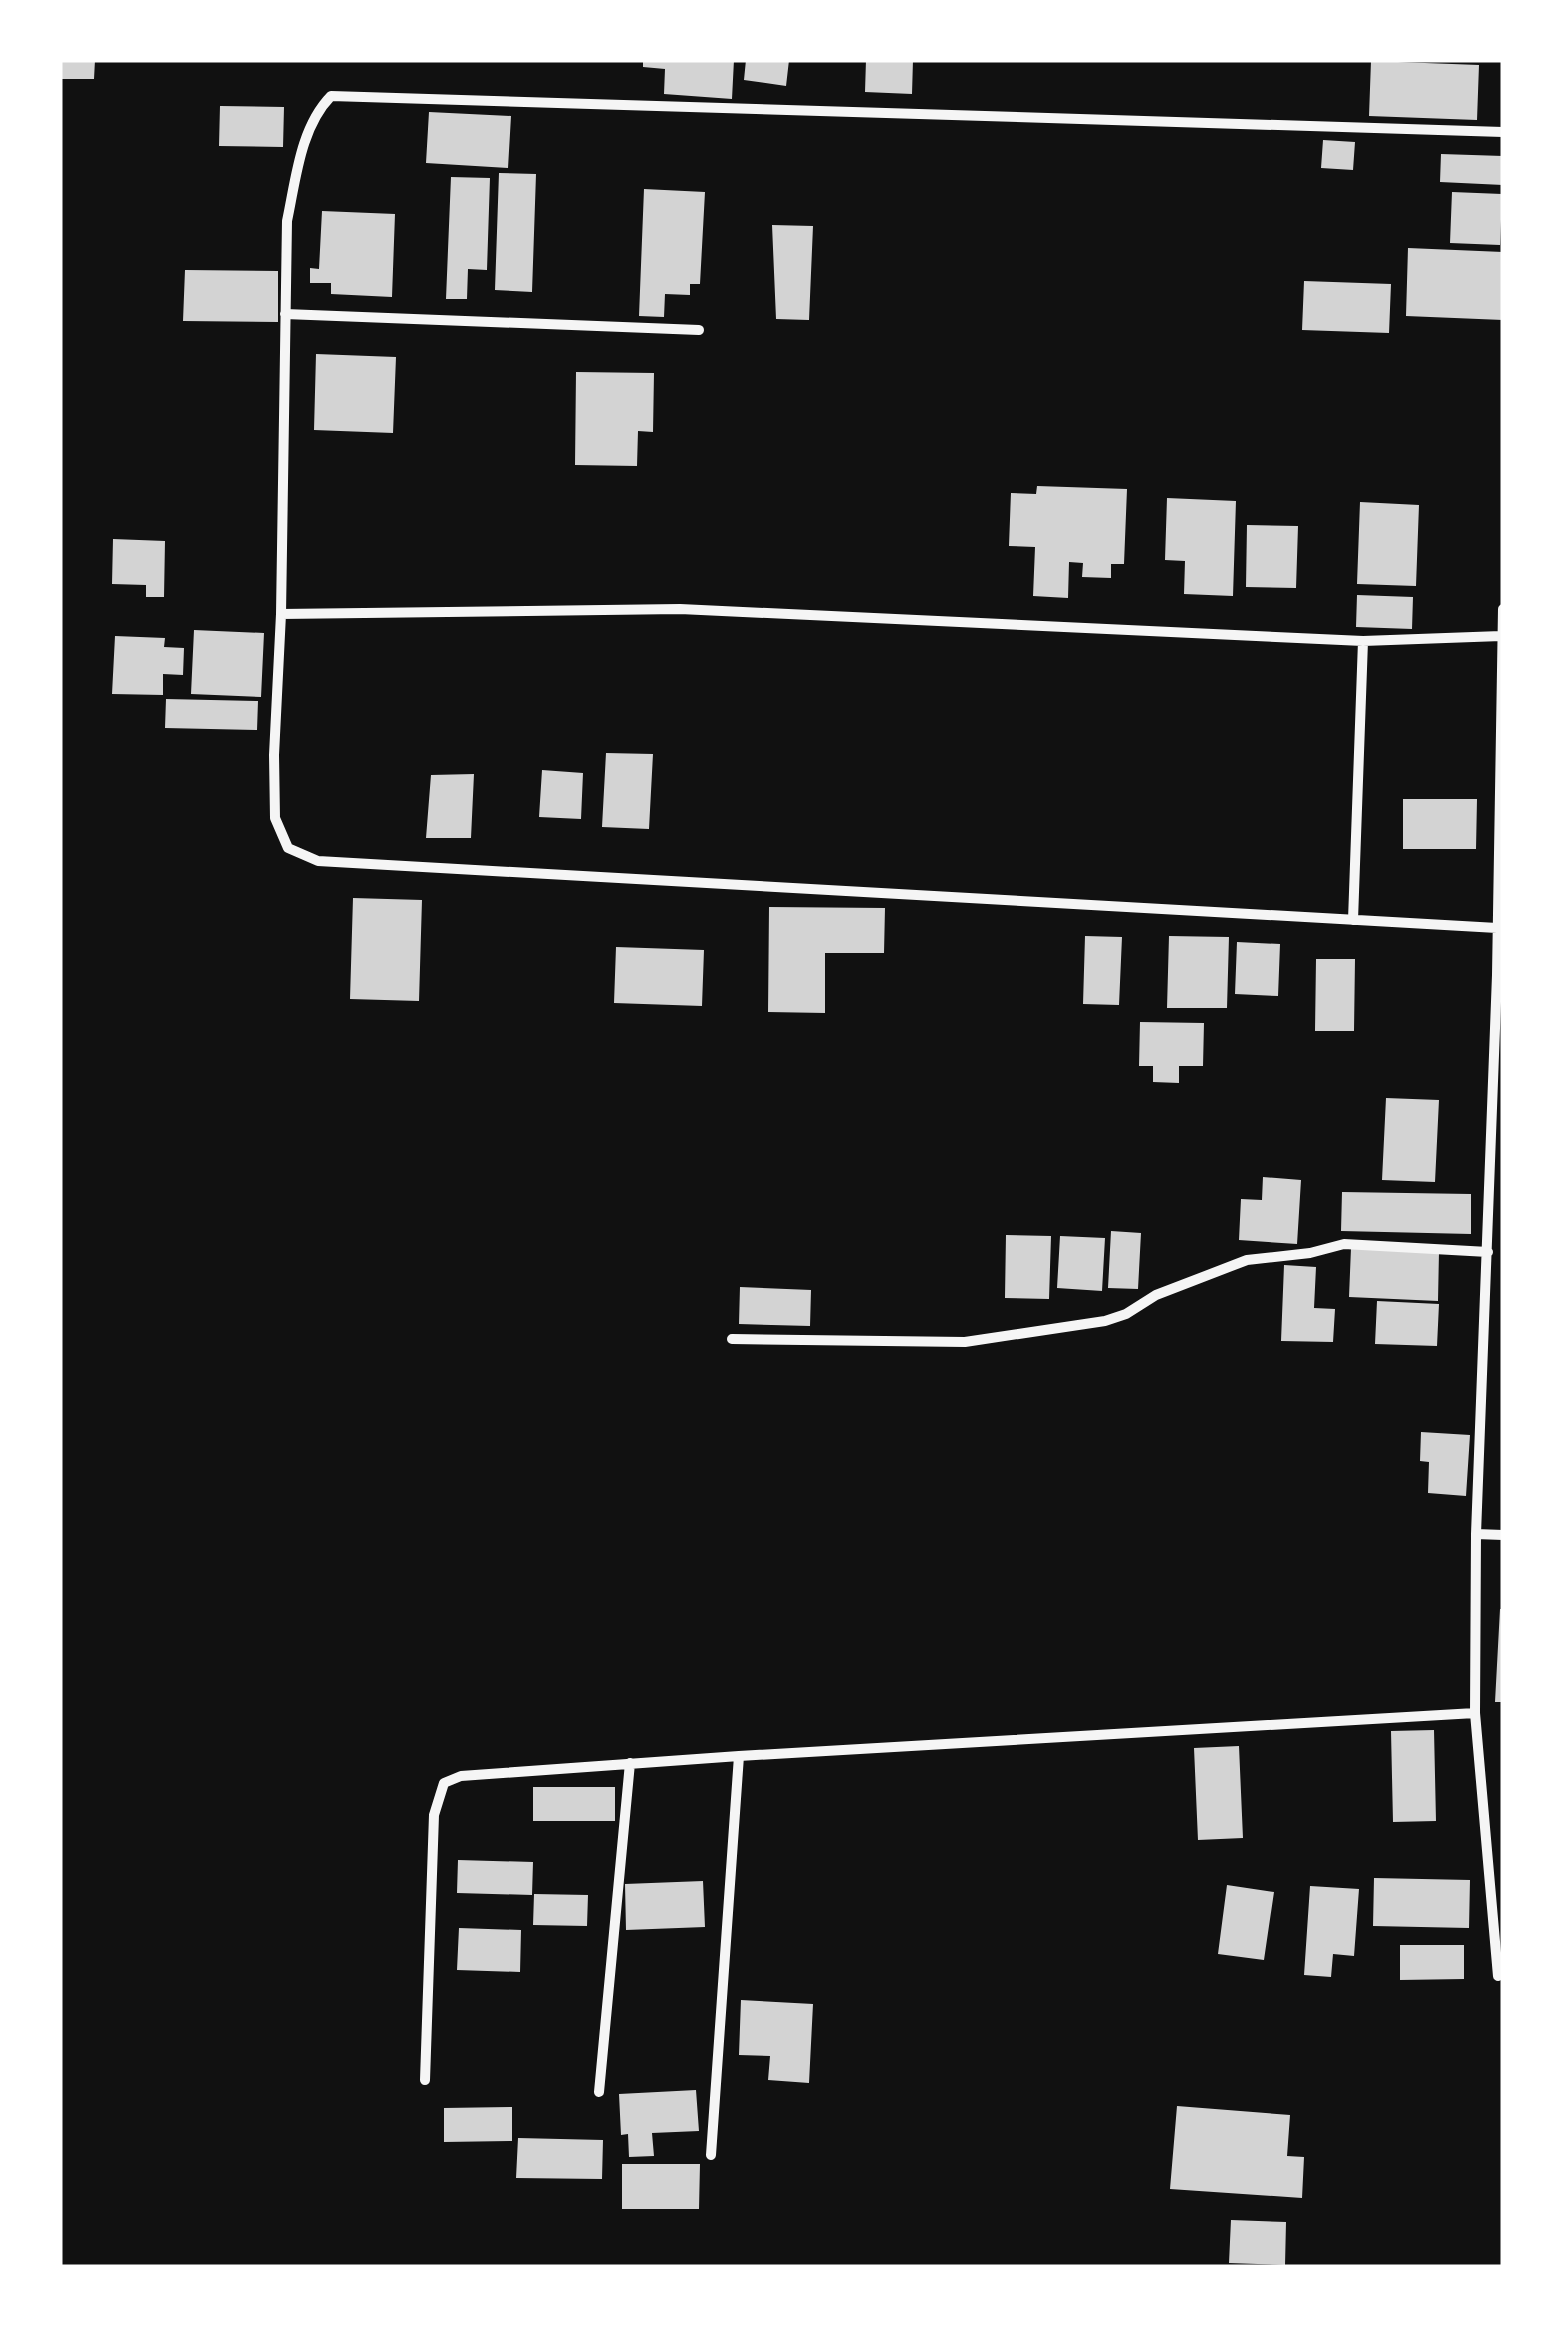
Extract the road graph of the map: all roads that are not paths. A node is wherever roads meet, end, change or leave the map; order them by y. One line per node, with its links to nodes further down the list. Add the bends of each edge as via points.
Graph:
1 (1503, 132): 2 (street, via 330,96 316,112 296,174 287,221)
2 (285, 314): 3 (street); 5 (street)
3 (699, 330)
4 (1503, 609): 6 (street)
5 (280, 614): 7 (street, via 680,609); 8 (street, via 276,818 288,848 318,861)
6 (1501, 636): 7 (street); 9 (street)
7 (1362, 640): 8 (street)
8 (1354, 920): 9 (street)
9 (1497, 928): 10 (street)
10 (1500, 975): 11 (street)
11 (1488, 1252): 12 (street, via 1344,1244 1247,1260 1105,1321 965,1342); 13 (street)
12 (732, 1339)
13 (1476, 1534): 14 (street); 15 (street)
14 (1503, 1535)
15 (1476, 1713): 16 (street); 18 (street)
16 (738, 1756): 17 (street); 21 (street)
17 (630, 1763): 19 (street, via 460,1776 444,1783 434,1815); 20 (street)
18 (1498, 1976)
19 (424, 2080)
20 (599, 2092)
21 (711, 2155)

